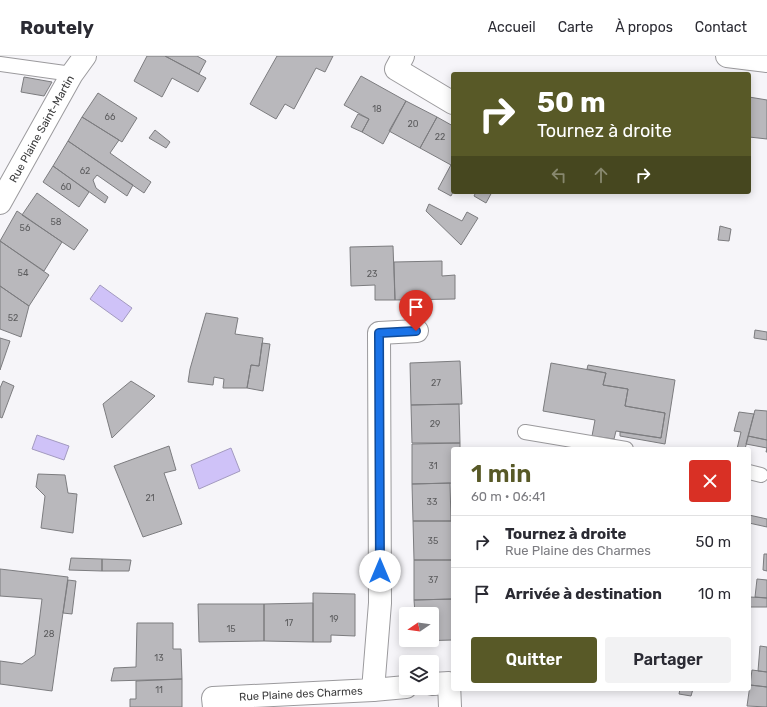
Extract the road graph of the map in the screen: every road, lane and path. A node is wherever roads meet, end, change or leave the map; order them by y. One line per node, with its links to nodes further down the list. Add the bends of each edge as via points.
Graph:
1 (85, 56): 6 (street, Rue Plaine Saint-Martin)
2 (403, 56): 7 (street, via 396,70)
3 (727, 56): 4 (street)
4 (767, 61)
5 (0, 64): 6 (lane)
6 (72, 74): 8 (street, Rue Plaine Saint-Martin)
7 (451, 103)
8 (0, 203)
9 (416, 331): 14 (street, Rue Plaine des Charmes, via 379,333 380,603)
10 (525, 432): 11 (lane)
11 (614, 447)
12 (439, 684): 16 (street, via 449,683)
13 (399, 688): 14 (street, Rue Plaine des Charmes)
14 (373, 690): 15 (street, Rue Plaine des Charmes, via 213,698)
15 (214, 707)
16 (450, 707)

